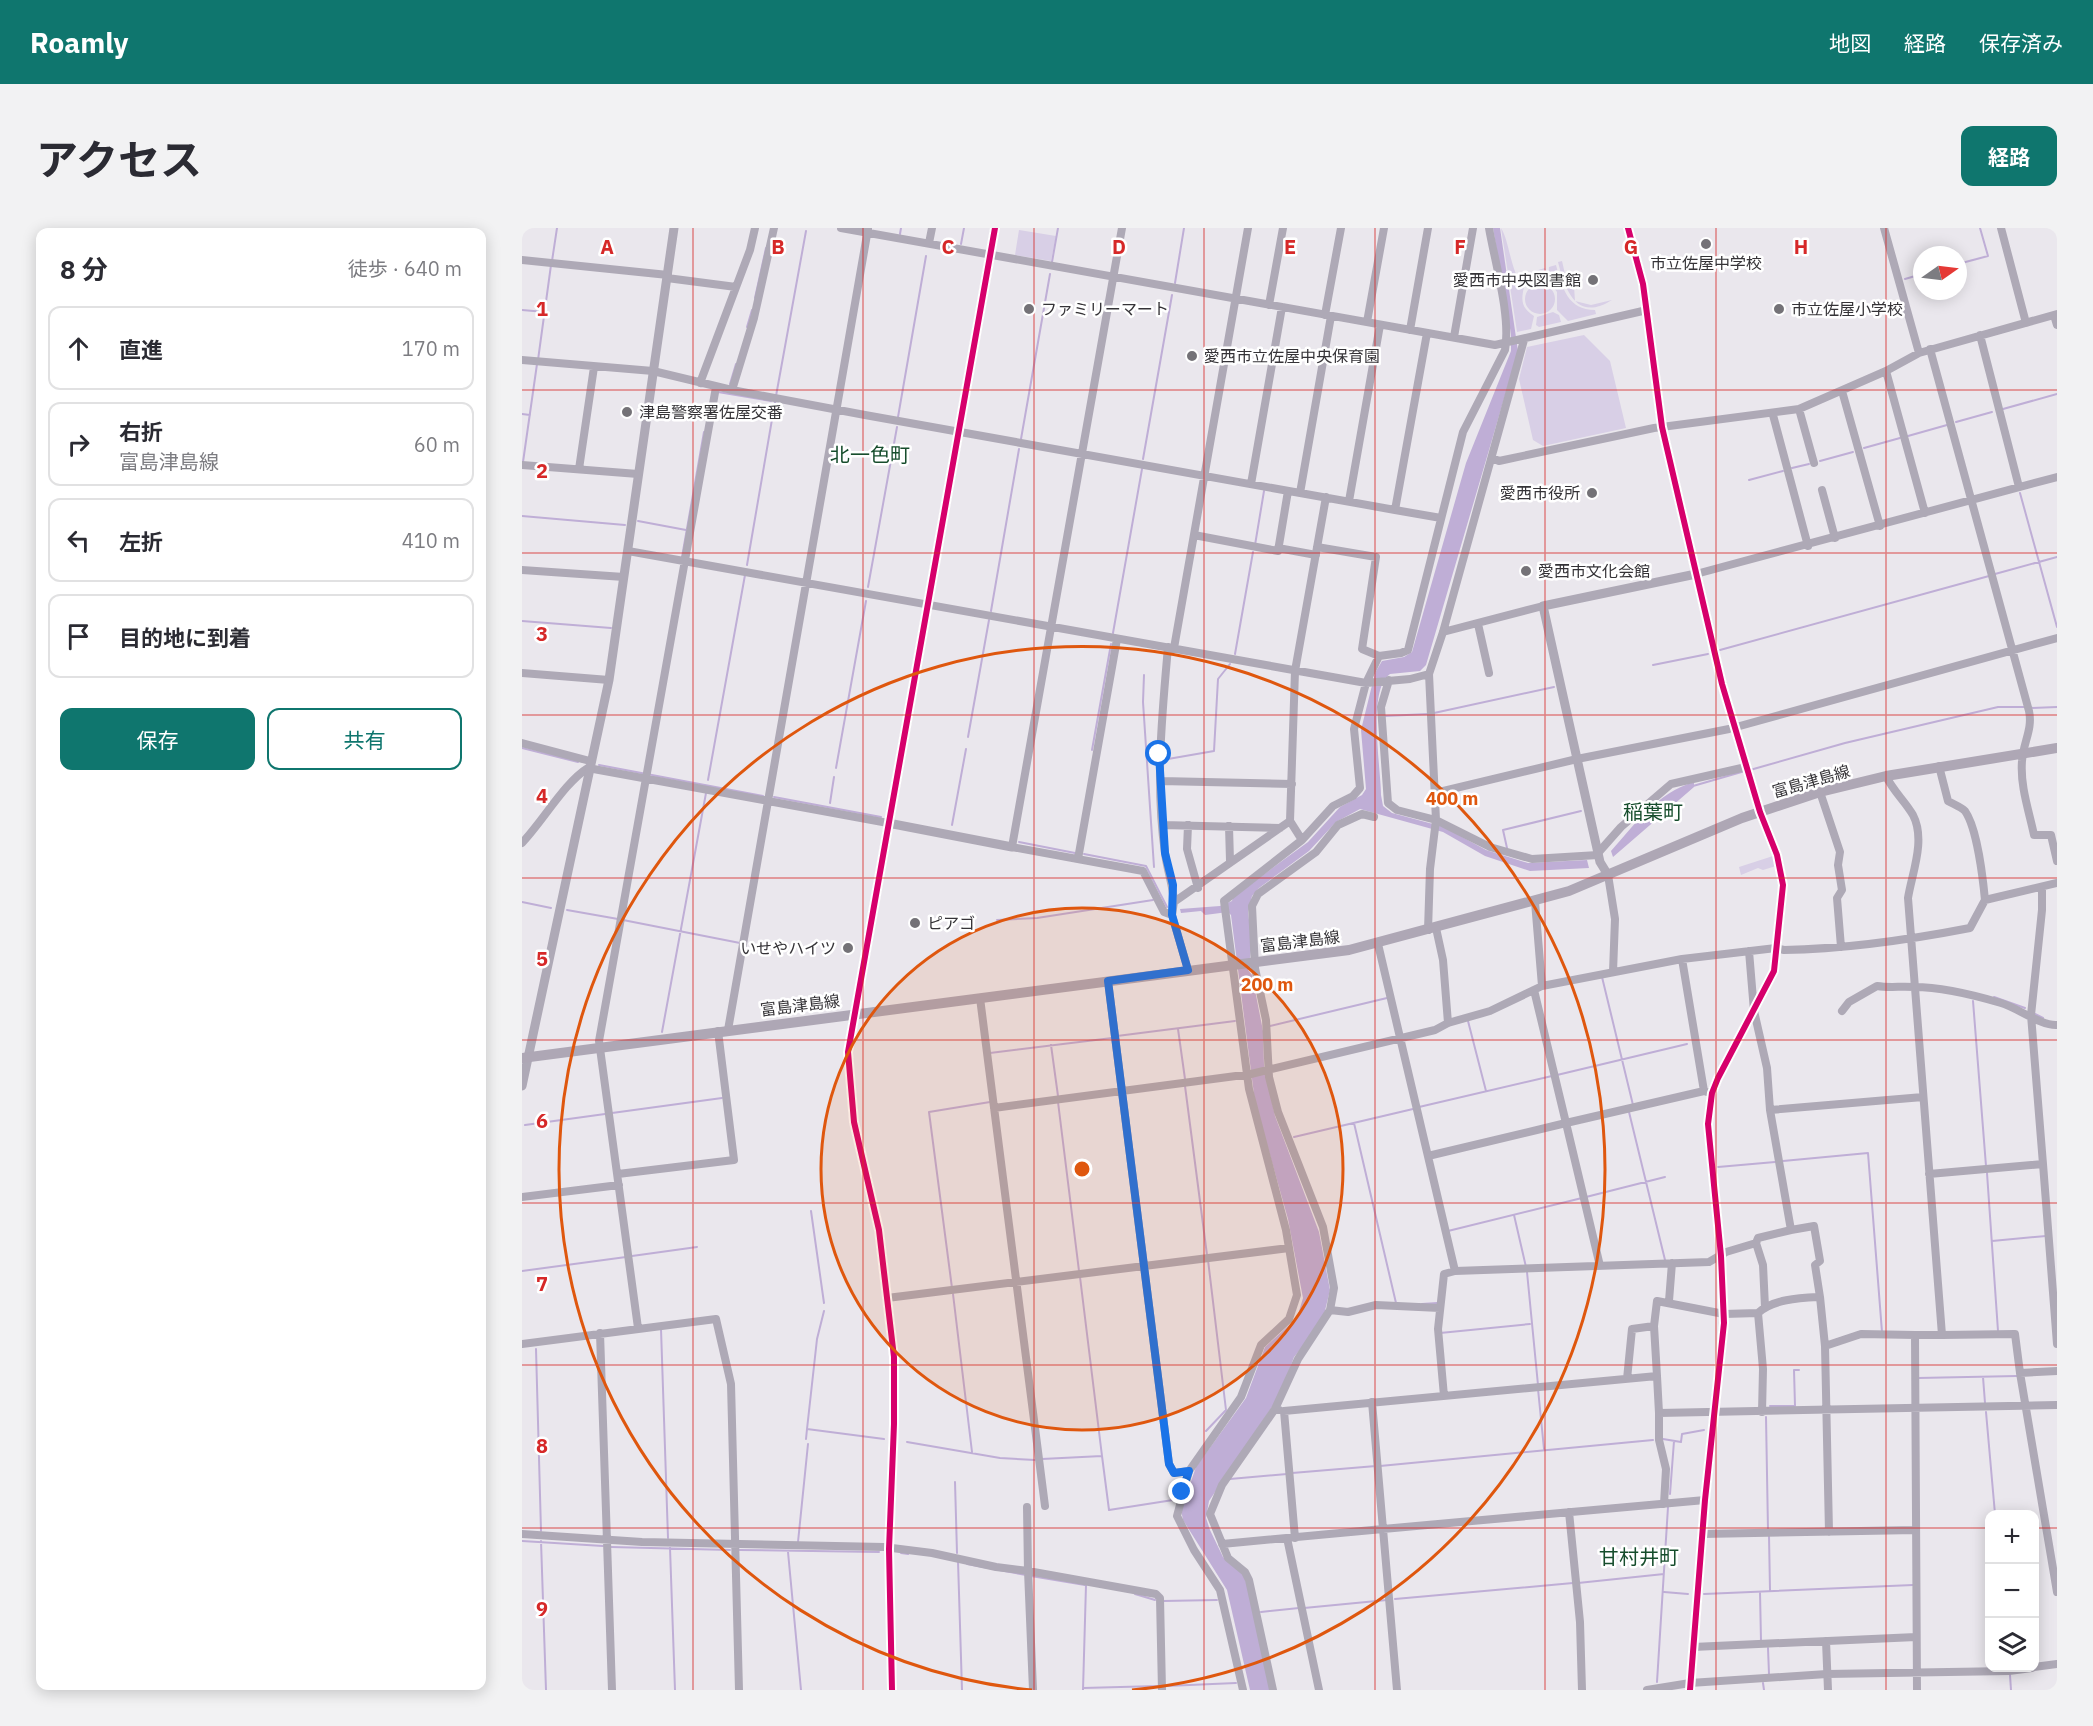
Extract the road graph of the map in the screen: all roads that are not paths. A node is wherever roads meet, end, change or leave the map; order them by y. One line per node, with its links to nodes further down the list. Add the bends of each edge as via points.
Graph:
1 (674, 228): 22 (street)
2 (754, 228): 24 (street)
3 (774, 228): 48 (street, via 754,318)
4 (841, 228): 18 (street)
5 (932, 228): 19 (street)
6 (995, 228): 20 (street)
7 (1122, 228): 23 (street)
8 (1248, 228): 25 (street)
9 (1283, 228): 26 (street)
10 (1341, 228): 30 (street)
11 (1384, 228): 31 (street)
12 (1428, 228): 35 (street)
13 (1473, 228): 38 (street)
14 (1489, 228): 39 (street, via 1504,317)
15 (1628, 228): 28 (street)
16 (1884, 228): 41 (street)
17 (2001, 228): 32 (street)
18 (868, 230): 19 (street); 51 (street)
19 (929, 243): 20 (street)
20 (990, 255): 23 (street); 54 (street)
21 (522, 260): 22 (street)
22 (667, 276): 24 (street); 44 (street)
23 (1113, 277): 25 (street); 55 (street)
24 (736, 287): 46 (street)
25 (1236, 298): 26 (street); 61 (street)
26 (1269, 305): 27 (street)
27 (1282, 308): 30 (street); 63 (street)
28 (1647, 310): 39 (street); 53 (street)
29 (2056, 314): 32 (street); 34 (street)
30 (1328, 316): 31 (street); 67 (street)
31 (1367, 322): 33 (street)
32 (2026, 322): 37 (street)
33 (1380, 325): 35 (street); 70 (street)
34 (2057, 325)
35 (1410, 330): 36 (street)
36 (1427, 333): 38 (street); 71 (street)
37 (1980, 336): 40 (street); 64 (street)
38 (1454, 337): 39 (street, via 1495,345)
39 (1515, 342): 56 (street); 73 (street, via 1503,355 1463,432)
40 (1930, 350): 41 (street); 69 (street)
41 (1919, 353): 45 (street)
42 (522, 360): 43 (street)
43 (594, 367): 44 (street); 59 (street)
44 (653, 371): 46 (street); 60 (street)
45 (1886, 371): 49 (street); 72 (street)
46 (700, 383): 47 (street)
47 (716, 387): 48 (street); 81 (street)
48 (732, 390): 51 (street)
49 (1842, 391): 50 (street); 74 (street)
50 (1799, 409): 52 (street); 57 (street)
51 (838, 410): 54 (street); 85 (street)
52 (1773, 415): 53 (street); 77 (street)
53 (1662, 427): 56 (street, via 1499,461); 83 (street)
54 (959, 432): 55 (street); 86 (street)
55 (1082, 455): 61 (street); 89 (street)
56 (1492, 458): 90 (street)
57 (1814, 463)
58 (522, 465): 59 (street)
59 (579, 469): 60 (street)
60 (638, 474): 79 (street)
61 (1204, 476): 63 (street); 75 (street)
62 (2057, 477): 64 (street)
63 (1251, 484): 66 (street)
64 (2019, 487): 69 (street)
65 (1822, 490): 76 (street)
66 (1288, 491): 67 (street); 78 (street)
67 (1300, 493): 68 (street)
68 (1326, 497): 70 (street); 80 (street)
69 (1972, 500): 72 (street); 94 (street)
70 (1348, 501): 71 (street)
71 (1395, 510): 73 (street)
72 (1925, 513): 74 (street)
73 (1441, 518): 95 (street, via 1408,650)
74 (1880, 526): 76 (street)
75 (1194, 535): 78 (street, via 1260,549); 93 (street)
76 (1835, 538): 77 (street)
77 (1808, 546): 83 (street)
78 (1278, 548): 80 (street)
79 (628, 551): 81 (street); 84 (street)
80 (1316, 551): 95 (street, via 1376,557 1362,649); 96 (street)
81 (685, 561): 85 (street); 111 (street)
82 (522, 570): 84 (street)
83 (1696, 574): 87 (street); 103 (street)
84 (624, 577): 100 (street)
85 (806, 583): 86 (street); 117 (street)
86 (929, 606): 89 (street); 121 (street)
87 (1543, 606): 88 (street); 107 (street)
88 (1478, 624): 90 (street); 98 (street)
89 (1051, 626): 92 (street); 129 (street)
90 (1443, 632): 99 (street)
91 (2057, 638): 94 (street)
92 (1117, 639): 93 (street); 131 (street)
93 (1171, 647): 96 (street); 113 (street, via 1159,754)
94 (2013, 650): 103 (street); 106 (street, via 2031,722)
95 (1379, 656): 102 (street)
96 (1294, 670): 102 (street); 114 (street)
97 (522, 673): 100 (street)
98 (1489, 673)
99 (1429, 674): 101 (street); 116 (street)
100 (609, 680): 108 (street)
101 (1387, 680): 102 (street); 122 (street, via 1381,707 1386,799 1397,810)
102 (1368, 682): 127 (street, via 1354,729 1360,788 1333,806)
103 (1734, 727): 107 (street); 110 (street)
104 (522, 743): 108 (street)
105 (2057, 748): 106 (main road, 富島津島線)
106 (2023, 753): 109 (main road, 富島津島線); 133 (street, via 2022,780 2034,835 2051,835)
107 (1577, 759): 116 (street); 130 (street)
108 (589, 764): 111 (street); 128 (street, via 574,777); 166 (street)
109 (1939, 766): 112 (main road, 富島津島線); 138 (street, via 1948,801 1964,810 1970,824)
110 (1747, 770): 118 (street); 130 (street, via 1671,784 1621,827)
111 (646, 775): 117 (street); 165 (street)
112 (1886, 776): 115 (main road, 富島津島線); 143 (street, via 1913,816 1918,834 1908,898)
113 (1161, 781): 114 (street); 123 (street)
114 (1292, 784): 120 (street)
115 (1820, 792): 118 (main road, 富島津島線); 145 (street, via 1840,852 1842,890 1837,898)
116 (1435, 793): 122 (street)
117 (768, 801): 121 (street); 163 (street)
118 (1760, 812): 134 (main road, 富島津島線); 146 (street, via 1777,855 1783,885)
119 (1374, 816): 149 (street, via 1362,814 1338,825 1316,852 1258,894 1252,906)
120 (1290, 821): 126 (street); 127 (street)
121 (888, 823): 129 (street); 159 (street)
122 (1436, 824): 130 (street, via 1490,847 1532,859); 142 (street)
123 (1163, 825): 124 (street); 139 (street)
124 (1188, 825): 125 (street); 137 (street, via 1187,849)
125 (1229, 826): 126 (street); 132 (street)
126 (1280, 828): 132 (street)
127 (1302, 840): 150 (street, via 1224,903)
128 (522, 843)
129 (1012, 847): 131 (street)
130 (1598, 854): 134 (street)
131 (1078, 859): 141 (street, via 1143,871 1164,912)
132 (1230, 861): 137 (street)
133 (2057, 861)
134 (1608, 875): 140 (main road, 富島津島線); 152 (street, via 1615,920)
135 (2057, 884): 136 (street)
136 (2042, 887): 138 (street); 160 (street)
137 (1198, 888): 139 (street)
138 (1985, 900): 143 (street, via 1970,928)
139 (1174, 902): 141 (street)
140 (1535, 902): 142 (main road, 富島津島線); 155 (street)
141 (1172, 915): 151 (street)
142 (1432, 929): 144 (main road, 富島津島線); 161 (street, via 1443,960)
143 (1910, 939): 145 (street); 154 (street)
144 (1378, 944): 149 (main road, 富島津島線); 164 (street)
145 (1841, 947): 146 (street)
146 (1776, 948): 147 (street); 157 (street, via 1774,971)
147 (1749, 951): 148 (street); 157 (street)
148 (1682, 959): 152 (street); 171 (street)
149 (1253, 962): 150 (main road, 富島津島線); 167 (street, via 1266,1020)
150 (1232, 964): 151 (main road, 富島津島線); 168 (street)
151 (1188, 970): 153 (main road, 富島津島線)
152 (1613, 972): 155 (street)
153 (1108, 981): 156 (main road, 富島津島線); 170 (street)
154 (1914, 987): 158 (street, via 1877,986 1849,1002); 160 (street, via 1951,991); 172 (street)
155 (1538, 988): 161 (street, via 1490,1011); 175 (street)
156 (980, 998): 159 (main road, 富島津島線); 173 (street)
157 (1754, 1011): 171 (street); 174 (street, via 1767,1068)
158 (1842, 1011)
159 (855, 1014): 163 (main road, 富島津島線); 192 (street, via 848,1052 850,1096 879,1230)
160 (2031, 1015): 162 (street, via 2047,1025); 177 (street)
161 (1448, 1023): 164 (street)
162 (2057, 1025)
163 (723, 1031): 165 (main road, 富島津島線); 178 (street, via 734,1160)
164 (1400, 1038): 167 (street); 176 (street)
165 (600, 1047): 166 (main road, 富島津島線); 178 (street)
166 (525, 1057): 169 (street)
167 (1268, 1071): 168 (street); 196 (street, via 1278,1112 1323,1227 1334,1288)
168 (1249, 1075): 170 (street); 184 (street, via 1256,1124)
169 (522, 1086)
170 (1122, 1091): 173 (street); 187 (street)
171 (1708, 1092): 175 (street); 185 (street, via 1708,1142)
172 (1923, 1097): 174 (street); 179 (street)
173 (994, 1108): 190 (street)
174 (1770, 1110): 182 (street)
175 (1566, 1123): 176 (street); 188 (street)
176 (1428, 1156): 189 (street)
177 (2043, 1164): 179 (street); 204 (street)
178 (618, 1174): 180 (street)
179 (1929, 1174): 202 (street)
180 (619, 1185): 181 (street); 199 (street)
181 (522, 1197)
182 (1791, 1230): 183 (street, via 1758,1238); 191 (street, via 1814,1226 1820,1261 1815,1265)
183 (1756, 1243): 185 (street); 195 (street, via 1763,1265)
184 (1289, 1248): 187 (street); 220 (street, via 1297,1295 1289,1319 1261,1346 1241,1397)
185 (1720, 1256): 186 (street, via 1709,1262); 197 (street)
186 (1672, 1263): 188 (street); 193 (street)
187 (1143, 1266): 190 (street); 220 (street, via 1169,1464 1174,1473)
188 (1600, 1266): 189 (street)
189 (1455, 1272): 194 (street, via 1444,1274)
190 (1017, 1282): 192 (street); 223 (street)
191 (1820, 1297): 195 (street, via 1800,1298); 205 (street)
192 (887, 1298): 237 (street, via 894,1357)
193 (1669, 1301): 197 (street); 198 (street, via 1657,1300)
194 (1440, 1308): 196 (street, via 1376,1305 1348,1312); 210 (street)
195 (1762, 1310): 197 (street); 217 (street)
196 (1330, 1311): 215 (street, via 1298,1359)
197 (1724, 1314): 219 (street)
198 (1654, 1326): 208 (street); 209 (street, via 1632,1329)
199 (638, 1328): 200 (street); 236 (street, via 716,1319 731,1384)
200 (600, 1333): 203 (street); 234 (street)
201 (1915, 1335): 202 (street); 205 (street, via 1861,1334); 214 (street)
202 (1942, 1335): 207 (street, via 2015,1334)
203 (522, 1344)
204 (2057, 1344)
205 (1825, 1346): 216 (street)
206 (2057, 1371): 207 (street)
207 (2020, 1373): 213 (street)
208 (1657, 1376): 209 (street); 218 (street)
209 (1627, 1379): 210 (street)
210 (1444, 1396): 211 (street)
211 (1372, 1402): 215 (street); 227 (street)
212 (2057, 1405): 213 (street)
213 (2026, 1407): 214 (street); 228 (street)
214 (1916, 1408): 216 (street); 229 (street)
215 (1280, 1410): 233 (street); 235 (street, via 1222,1485 1211,1507 1212,1523)
216 (1827, 1410): 217 (street); 230 (street)
217 (1762, 1412): 219 (street)
218 (1659, 1413): 219 (street); 222 (street, via 1659,1440 1666,1469)
219 (1713, 1413): 221 (street)
220 (1189, 1471): 254 (street, via 1178,1516 1220,1590)
221 (1705, 1500): 222 (street); 232 (street)
222 (1664, 1504): 225 (street)
223 (1045, 1506)
224 (1027, 1507): 238 (street)
225 (1569, 1512): 227 (street); 258 (street)
226 (2057, 1528): 228 (street)
227 (1383, 1529): 233 (street); 257 (street)
228 (2046, 1529): 239 (street)
229 (1916, 1530): 230 (street); 240 (street)
230 (1829, 1532): 232 (street)
231 (522, 1534): 234 (street)
232 (1702, 1534): 242 (street)
233 (1291, 1538): 235 (street); 256 (street)
234 (607, 1540): 236 (street); 249 (street)
235 (1222, 1544): 255 (street, via 1228,1558 1250,1580)
236 (734, 1545): 237 (street); 250 (street)
237 (889, 1549): 238 (street); 251 (street)
238 (1028, 1571): 252 (street); 253 (street, via 1156,1594 1160,1598)
239 (2057, 1592)
240 (1916, 1637): 241 (street); 245 (street)
241 (1826, 1641): 242 (street); 247 (street)
242 (1693, 1647): 248 (street)
243 (2057, 1664): 244 (street)
244 (2039, 1666)
245 (1917, 1671): 246 (street); 247 (street); 261 (street)
246 (1985, 1671)
247 (1827, 1674): 248 (street); 260 (street)
248 (1690, 1687): 259 (street)
249 (612, 1690)
250 (739, 1690)
251 (892, 1690)
252 (1033, 1690)
253 (1162, 1690)
254 (1243, 1690)
255 (1273, 1690)
256 (1319, 1690)
257 (1397, 1690)
258 (1582, 1690)
259 (1647, 1690)
260 (1828, 1690)
261 (1917, 1690)

